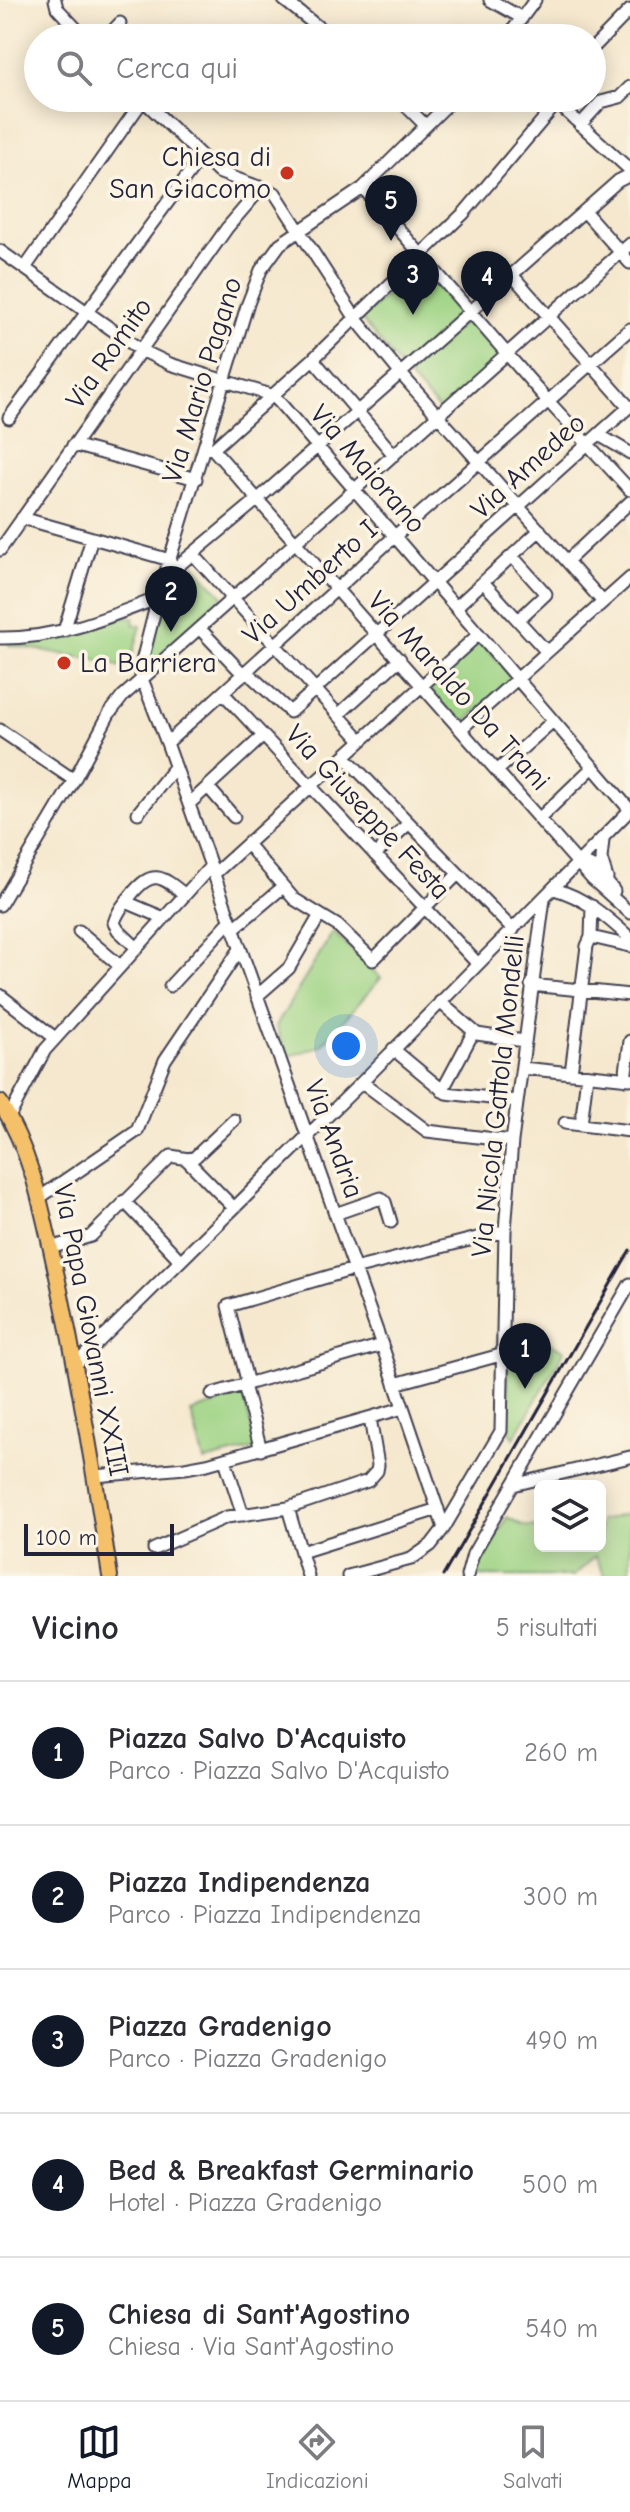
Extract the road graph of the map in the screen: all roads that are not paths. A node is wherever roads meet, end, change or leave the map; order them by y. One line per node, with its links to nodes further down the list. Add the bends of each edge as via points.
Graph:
1 (284, 0): 8 (street)
2 (490, 0): 6 (street)
3 (58, 3): 7 (street)
4 (533, 3): 6 (street)
5 (630, 10): 10 (street)
6 (522, 18): 9 (street)
7 (74, 24)
8 (314, 24)
9 (518, 24)
10 (606, 35)
11 (630, 87): 12 (street)
12 (606, 101)
13 (133, 112): 32 (street)
14 (155, 112): 22 (street)
15 (412, 112): 20 (street)
16 (439, 112): 20 (street, Via Mario Pagano)
17 (547, 112): 30 (street)
18 (567, 112): 21 (street)
19 (592, 112): 21 (street)
20 (425, 125): 25 (street, Via Mario Pagano)
21 (580, 125): 23 (street)
22 (201, 157): 24 (street, via 221,174); 34 (street)
23 (630, 173): 26 (street)
24 (262, 187): 27 (street, via 275,193); 39 (street, Via Romito)
25 (363, 188): 27 (street, Via Mario Pagano); 30 (street)
26 (585, 212): 28 (street); 33 (street)
27 (300, 230): 37 (street); 44 (street, Via Mario Pagano, via 280,244 261,270)
28 (625, 248): 31 (street); 36 (street)
29 (0, 251): 32 (street, Via Maiorano)
30 (422, 255): 35 (street); 37 (street)
31 (630, 263)
32 (25, 268): 34 (street, Via Maiorano)
33 (513, 276): 35 (street); 36 (street)
34 (86, 310): 39 (street, Via Maiorano); 50 (street)
35 (472, 312): 40 (street); 43 (street)
36 (549, 317): 40 (street); 42 (street)
37 (356, 319): 41 (street); 43 (street)
38 (630, 329): 42 (street, Via Umberto I)
39 (141, 350): 44 (street, Via Maiorano); 52 (street, Via Romito)
40 (508, 353): 46 (street); 49 (street)
41 (313, 359): 45 (street); 48 (street)
42 (591, 364): 46 (street, Via Umberto I); 47 (street)
43 (401, 374): 48 (street); 49 (street)
44 (225, 380): 45 (street, Via Maiorano); 54 (street, Via Mario Pagano)
45 (274, 396): 53 (street, Via Maiorano); 54 (street)
46 (548, 401): 51 (street); 57 (street, Via Umberto I)
47 (629, 406): 51 (street, Via Amedeo)
48 (357, 411): 53 (street); 56 (street)
49 (440, 416): 56 (street); 57 (street)
50 (9, 418)
51 (594, 439): 55 (street); 59 (street); 63 (street, Via Amedeo)
52 (73, 445): 58 (street); 64 (street, Via Romito)
53 (317, 447): 60 (street, Via Maiorano); 61 (street)
54 (210, 448): 58 (street, Via Mario Pagano); 61 (street, Via Maraldo Da Trani)
55 (630, 453)
56 (394, 455): 60 (street)
57 (480, 461): 63 (street); 66 (street, Via Umberto I)
58 (196, 479): 72 (street, Via Mario Pagano)
59 (630, 490)
60 (354, 492): 66 (street, Via Maiorano); 68 (street)
61 (257, 500): 68 (street, Via Maraldo Da Trani); 70 (street)
62 (630, 502): 73 (street)
63 (520, 507): 65 (street); 77 (street, Via Amedeo)
64 (22, 518): 67 (street); 69 (street, Via Romito)
65 (540, 530): 71 (street); 73 (street)
66 (395, 536): 77 (street, Via Maiorano); 78 (street, Via Umberto I)
67 (92, 538): 72 (street); 85 (street)
68 (296, 543): 78 (street, Via Maraldo Da Trani); 80 (street)
69 (0, 550)
70 (193, 554): 74 (street); 80 (street)
71 (512, 556): 76 (street); 83 (street, via 546,594)
72 (170, 560): 74 (street, Via Mario Pagano)
73 (567, 561): 81 (street)
74 (165, 577): 79 (street, Via Mario Pagano)
75 (630, 578): 81 (street)
76 (483, 582): 82 (street); 83 (street)
77 (435, 583): 82 (street, Via Maiorano); 86 (street, Via Amedeo)
78 (336, 590): 86 (street, Via Maraldo Da Trani); 89 (street, Via Umberto I)
79 (158, 598): 85 (street); 93 (street, Via Mario Pagano, via 144,645)
80 (233, 599): 84 (street); 89 (street)
81 (603, 602): 90 (street)
82 (456, 607): 87 (street, Via Maiorano)
83 (518, 620): 90 (street)
84 (200, 629): 92 (street); 93 (street)
85 (64, 631): 88 (street)
86 (377, 633): 91 (street, Via Maraldo Da Trani); 96 (street, Via Amedeo)
87 (479, 634): 94 (street, Via Maiorano); 95 (street)
88 (0, 638)
89 (275, 646): 92 (street, Via Umberto I); 96 (street)
90 (547, 652): 94 (street)
91 (400, 659): 95 (street, Via Maraldo Da Trani); 98 (street)
92 (246, 673): 96 (street, Via Amedeo, via 290,712); 97 (street, Via Umberto I)
93 (142, 679): 104 (street, Via Andria); 109 (street, via 109,714)
94 (517, 679): 99 (street, Via Maiorano); 100 (street)
95 (423, 685): 100 (street, Via Maraldo Da Trani); 103 (street)
96 (315, 689): 98 (street)
97 (223, 693): 102 (street, Via Giuseppe Festa); 104 (street, Via Umberto I)
98 (338, 715): 103 (street)
99 (553, 721): 107 (street, Via Maiorano); 108 (street)
100 (461, 729): 108 (street, Via Maraldo Da Trani)
101 (0, 730): 109 (street)
102 (263, 736): 110 (street); 111 (street, Via Giuseppe Festa)
103 (361, 740): 105 (street)
104 (167, 743): 106 (street, Via Andria)
105 (344, 756): 111 (street); 117 (street)
106 (175, 767): 112 (street, Via Andria); 114 (street)
107 (593, 767): 113 (street, Via Maiorano); 116 (street)
108 (498, 770): 116 (street, Via Maraldo Da Trani)
109 (74, 780): 131 (street)
110 (208, 787): 112 (street); 115 (street)
111 (311, 787): 119 (street); 120 (street, Via Giuseppe Festa)
112 (189, 804): 122 (street, Via Andria)
113 (630, 810): 118 (street)
114 (138, 813)
115 (234, 817)
116 (540, 818): 121 (street, Via Maraldo Da Trani)
117 (409, 823): 120 (street); 123 (street)
118 (603, 839): 121 (street); 127 (street, via 602,866)
119 (247, 844): 122 (street); 125 (street)
120 (375, 855): 133 (street, Via Giuseppe Festa)
121 (580, 863): 124 (street); 126 (street); 127 (street, via 594,867)
122 (212, 870): 128 (street); 137 (street, Via Andria)
123 (458, 874): 133 (street); 138 (street)
124 (593, 880): 126 (street, via 575,879); 134 (street)
125 (283, 887): 135 (street); 137 (street)
126 (554, 889): 129 (street); 132 (street)
127 (612, 889): 134 (street)
128 (185, 895): 130 (street, via 153,877); 136 (street)
129 (544, 899): 138 (street); 147 (street, Via Nicola Gattola Mondelli)
130 (126, 902): 136 (street); 143 (street, via 114,923)
131 (0, 905)
132 (592, 906): 140 (street); 141 (street)
133 (425, 908): 135 (street, via 373,960); 145 (street, Via Giuseppe Festa)
134 (630, 911)
135 (320, 915): 152 (street, via 289,968)
136 (164, 918): 143 (street)
137 (231, 925): 144 (street, Via Andria); 148 (street)
138 (513, 930): 145 (street)
139 (79, 931): 146 (street)
140 (591, 937): 142 (street); 149 (street)
141 (630, 938)
142 (630, 946)
143 (137, 948): 146 (street)
144 (240, 949): 152 (street, Via Andria); 175 (street, via 165,1060 137,1131)
145 (478, 964): 153 (street)
146 (120, 966): 155 (street)
147 (531, 985): 149 (street); 156 (street, Via Nicola Gattola Mondelli)
148 (170, 986)
149 (581, 990): 151 (street); 160 (street)
150 (0, 995): 155 (street)
151 (630, 995)
152 (257, 996): 172 (street, Via Andria)
153 (440, 1002): 154 (street); 158 (street)
154 (474, 1031): 156 (street); 164 (street)
155 (55, 1038): 167 (street)
156 (524, 1041): 159 (street, Via Nicola Gattola Mondelli)
157 (630, 1041): 162 (street)
158 (393, 1049): 163 (street); 164 (street)
159 (522, 1068): 160 (street); 165 (street, Via Nicola Gattola Mondelli)
160 (571, 1073): 161 (street)
161 (587, 1075): 162 (street); 170 (street)
162 (628, 1079)
163 (362, 1082): 172 (street); 173 (street, via 427,1131)
164 (442, 1091): 165 (street)
165 (517, 1101): 173 (street, Via Nicola Gattola Mondelli)
166 (0, 1102): 167 (main road, Via Papa Giovanni XXIII)
167 (9, 1117): 175 (main road, Via Papa Giovanni XXIII, via 26,1149)
168 (234, 1120): 174 (street, via 195,1157)
169 (565, 1123): 170 (street)
170 (581, 1125): 171 (street)
171 (630, 1131)
172 (307, 1133): 177 (street); 178 (street, Via Andria)
173 (512, 1141): 180 (street, Via Nicola Gattola Mondelli)
174 (186, 1159): 176 (street, via 171,1156); 177 (street)
175 (39, 1198): 181 (main road, Via Papa Giovanni XXIII)
176 (124, 1201): 181 (street, via 91,1236); 182 (street)
177 (233, 1207): 182 (street)
178 (335, 1214): 179 (street, via 381,1198); 183 (street, Via Andria)
179 (391, 1222)
180 (505, 1231): 183 (street); 186 (street, Via Nicola Gattola Mondelli)
181 (50, 1248): 187 (main road, Via Papa Giovanni XXIII)
182 (180, 1260): 187 (street)
183 (354, 1269): 185 (street, Via Andria); 188 (street, via 228,1306)
184 (630, 1284): 197 (street)
185 (382, 1345): 188 (street); 189 (street, Via Andria)
186 (504, 1350): 189 (street); 201 (street, Via Nicola Gattola Mondelli, via 501,1431)
187 (76, 1364): 196 (main road, Via Papa Giovanni XXIII)
188 (246, 1384): 190 (street); 193 (street)
189 (395, 1384): 191 (street, Via Andria)
190 (212, 1394)
191 (403, 1408): 192 (street); 199 (street, Via Andria)
192 (370, 1418): 193 (street); 198 (street, via 377,1452 373,1477)
193 (261, 1450): 195 (street)
194 (630, 1457): 197 (street)
195 (225, 1460): 196 (street); 200 (street)
196 (95, 1476): 204 (main road, Via Papa Giovanni XXIII)
197 (513, 1485): 207 (street, via 473,1554)
198 (288, 1508): 200 (street); 203 (street)
199 (438, 1509): 201 (street, Via Andria); 203 (street)
200 (243, 1515): 202 (street)
201 (444, 1528): 206 (street, Via Nicola Gattola Mondelli, via 411,1559)
202 (154, 1549)
203 (301, 1552): 205 (street)
204 (110, 1576)
205 (308, 1576)
206 (348, 1576)
207 (467, 1576)

